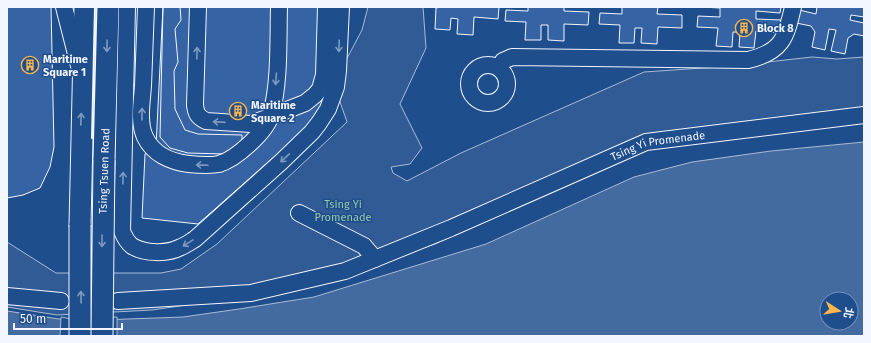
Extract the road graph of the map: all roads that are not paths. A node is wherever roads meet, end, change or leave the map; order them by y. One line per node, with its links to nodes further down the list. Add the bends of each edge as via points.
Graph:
1 (64, 7): 12 (street)
2 (85, 7): 12 (main road, Tsing Tsuen Road)
3 (108, 7): 21 (main road, Tsing Tsuen Road, one-way to 21, bridge, via 102,218)
4 (127, 7): 9 (street, one-way to 4, via 336,87 328,109 319,123 281,162 195,239 176,249 156,252 141,250 131,245 122,231)
5 (146, 7): 14 (street, one-way to 5, via 244,148 220,164 185,164 160,155 154,150 145,136 142,116)
6 (198, 7): 14 (street, one-way to 6, via 251,124 206,122 196,113)
7 (279, 7): 14 (street, one-way to 14, via 276,84)
8 (326, 7): 14 (street, via 324,75 320,89 305,103)
9 (341, 7)
10 (793, 7): 11 (street, via 785,37 763,56 748,60 512,57 503,61)
11 (499, 68)
12 (83, 81): 20 (main road, Tsing Tsuen Road, one-way to 12, bridge)
13 (864, 115): 16 (street, Tsing Yi Promenade, via 646,142)
14 (271, 117)
15 (299, 212): 16 (street, via 364,246)
16 (375, 259): 19 (street, Tsing Yi Promenade, via 345,271 251,293)
17 (7, 296): 18 (street)
18 (61, 301)
19 (118, 302)
20 (80, 336)
21 (102, 336)

